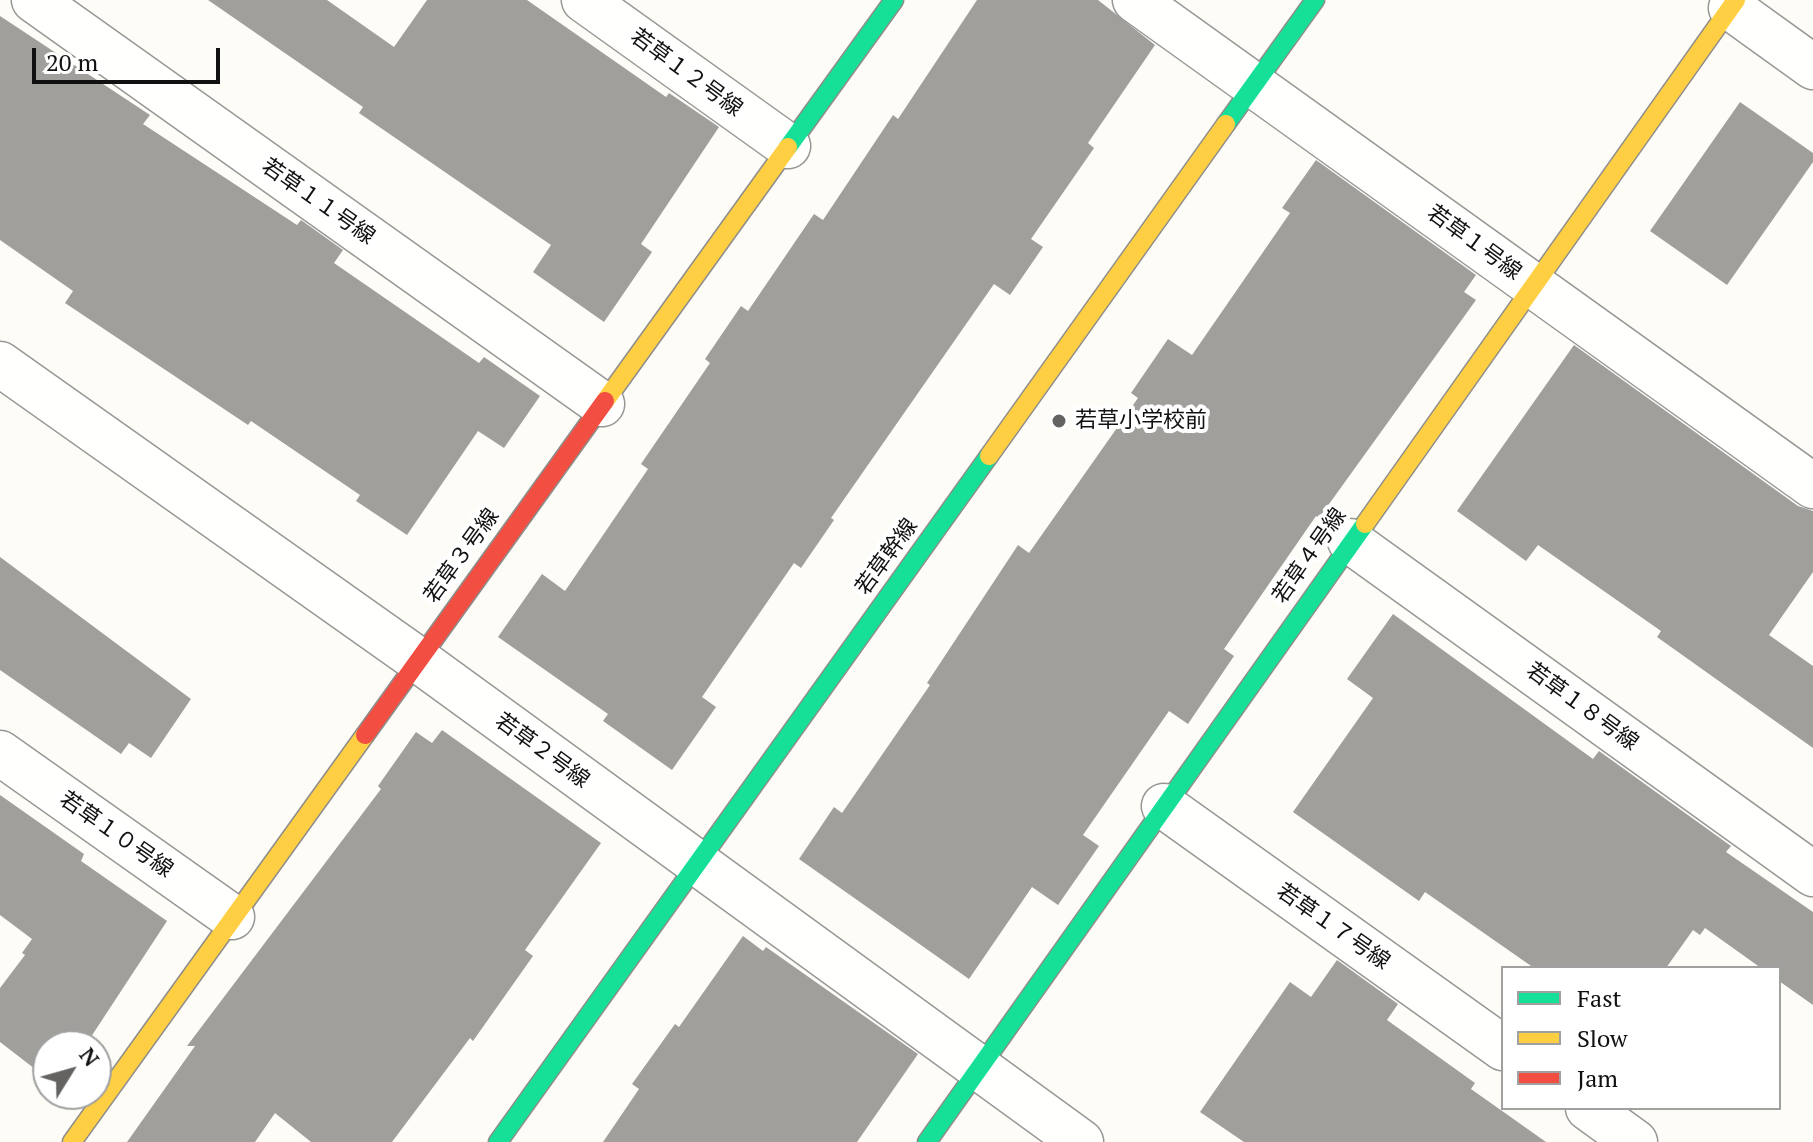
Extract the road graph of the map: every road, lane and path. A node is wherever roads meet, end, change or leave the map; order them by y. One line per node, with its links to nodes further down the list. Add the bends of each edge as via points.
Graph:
1 (34, 0): 12 (street, 若草１１号線)
2 (584, 0): 9 (street, 若草１２号線)
3 (894, 0): 9 (street, 若草３号線)
4 (1135, 0): 8 (street, 若草１号線)
5 (1315, 0): 8 (street, 若草幹線)
6 (1733, 4): 7 (street); 10 (street, 若草４号線)
7 (1813, 67)
8 (1254, 85): 10 (street, 若草１号線); 18 (street, 若草幹線)
9 (788, 146): 12 (street, 若草３号線)
10 (1531, 284): 13 (street, 若草１号線); 14 (street, 若草４号線)
11 (0, 364): 15 (street, 若草２号線)
12 (602, 404): 15 (street, 若草３号線)
13 (1813, 486)
14 (1350, 541): 17 (street, 若草４号線); 19 (street, 若草１８号線)
15 (417, 659): 18 (street, 若草２号線); 20 (street, 若草３号線)
16 (0, 753): 20 (street, 若草１０号線)
17 (1164, 806): 21 (street, 若草１７号線); 22 (street, 若草４号線)
18 (697, 865): 22 (street, 若草２号線); 25 (street, 若草幹線)
19 (1813, 874)
20 (232, 917): 24 (street, 若草３号線)
21 (1501, 1047)
22 (979, 1069): 26 (street, 若草４号線); 27 (street, 若草２号線)
23 (1591, 1110): 28 (street)
24 (72, 1142)
25 (498, 1142)
26 (927, 1142)
27 (1081, 1142)
28 (1635, 1142)

